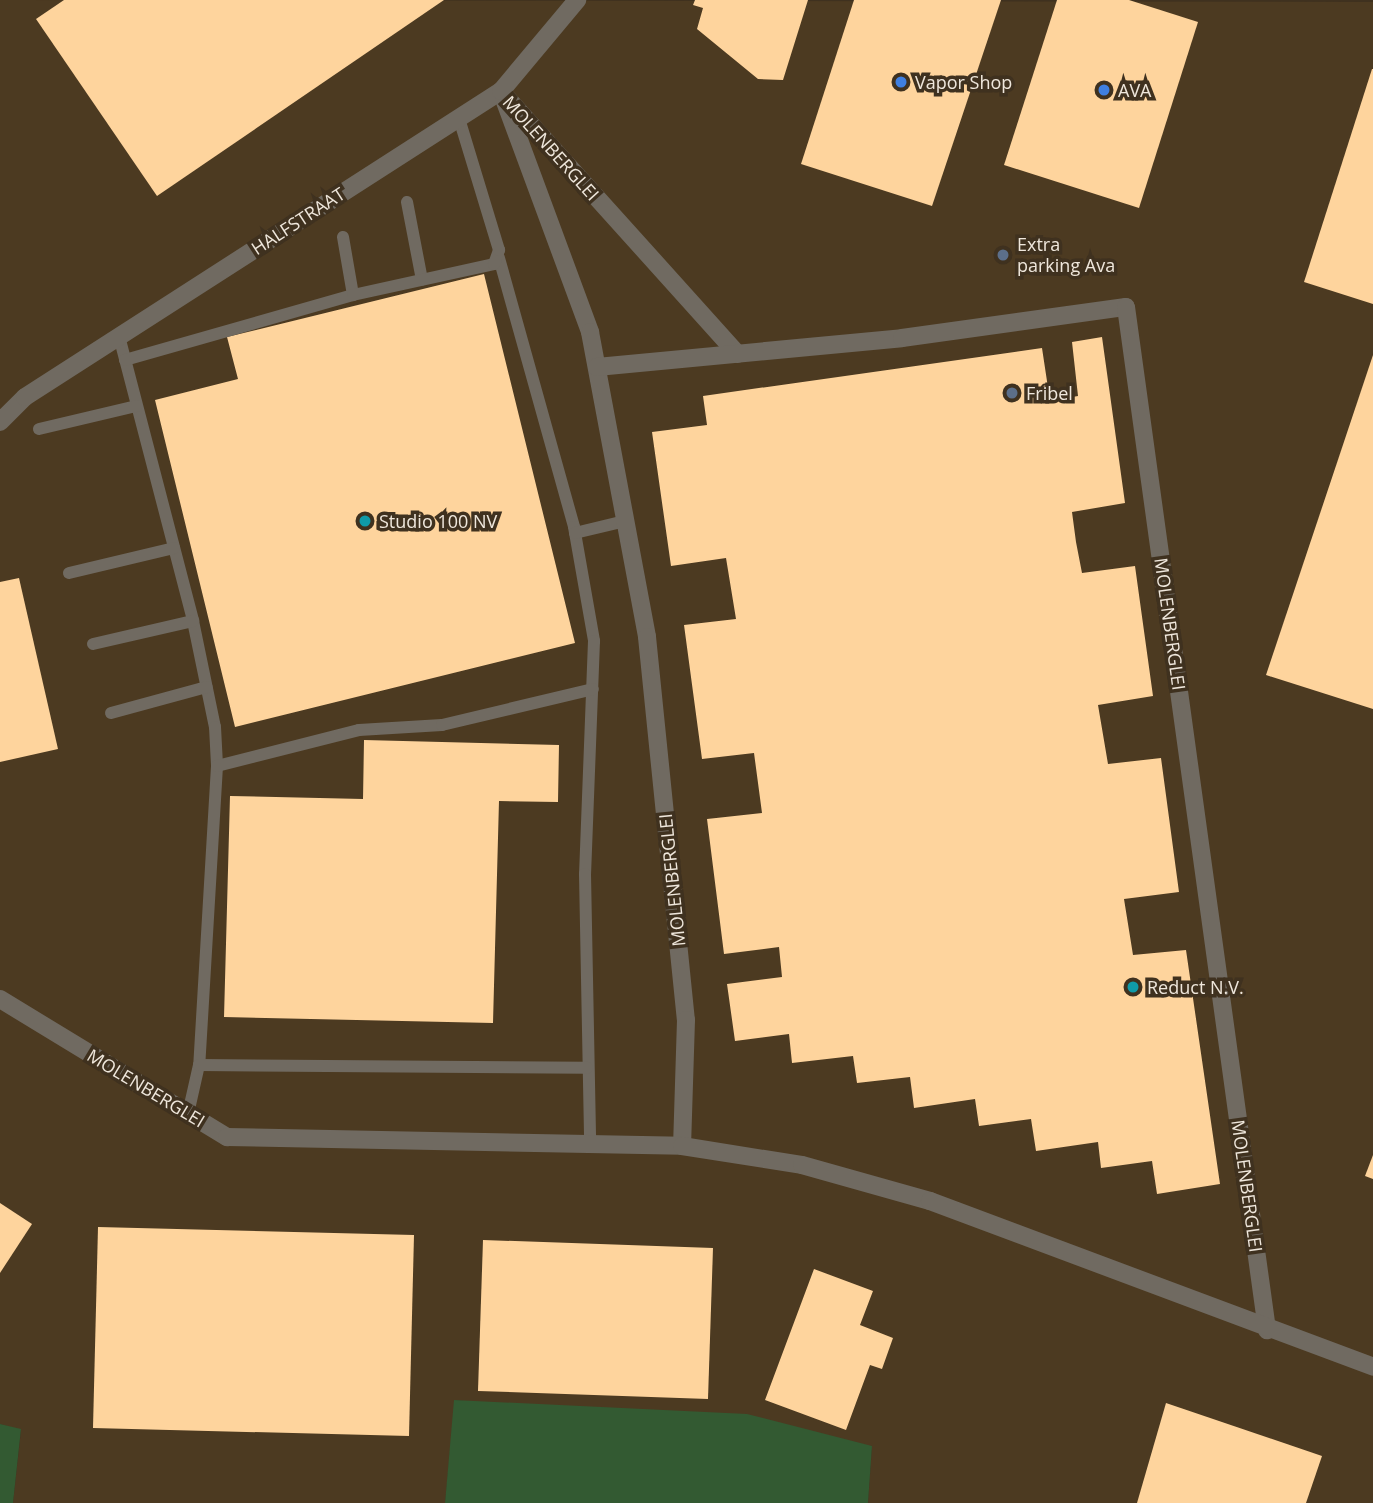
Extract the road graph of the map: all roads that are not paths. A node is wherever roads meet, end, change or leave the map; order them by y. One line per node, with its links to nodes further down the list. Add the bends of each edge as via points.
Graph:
1 (577, 0): 2 (street, HALFSTRAAT)
2 (501, 91): 3 (street, HALFSTRAAT); 10 (street, MOLENBERGLEI); 12 (street, MOLENBERGLEI, via 590,332)
3 (459, 118): 6 (lane); 9 (street, HALFSTRAAT)
4 (407, 202): 7 (lane)
5 (343, 236): 8 (lane)
6 (499, 258): 7 (lane, via 494,264); 17 (lane)
7 (422, 280): 8 (lane)
8 (352, 295): 11 (lane)
9 (119, 336): 11 (lane); 14 (street, HALFSTRAAT, via 25,397)
10 (738, 354): 12 (street, MOLENBERGLEI); 32 (street, MOLENBERGLEI, via 902,338 1126,307)
11 (125, 360): 13 (lane)
12 (597, 367): 16 (street, MOLENBERGLEI)
13 (136, 406): 15 (lane); 18 (lane)
14 (0, 422)
15 (39, 429)
16 (625, 521): 17 (lane); 31 (street, MOLENBERGLEI, via 647,637 686,1020)
17 (575, 533): 23 (lane, via 594,641)
18 (174, 548): 19 (lane); 20 (lane)
19 (69, 572)
20 (193, 621): 21 (lane); 22 (lane)
21 (93, 643)
22 (207, 687): 24 (lane); 25 (lane)
23 (593, 689): 25 (lane, via 442,725 359,730); 28 (lane, via 585,874)
24 (110, 713)
25 (217, 766): 27 (lane)
26 (0, 999): 29 (street, MOLENBERGLEI)
27 (199, 1065): 28 (lane); 29 (lane)
28 (587, 1068): 30 (lane)
29 (188, 1114): 30 (street, MOLENBERGLEI, via 227,1137)
30 (590, 1145): 31 (street, MOLENBERGLEI)
31 (682, 1146): 32 (street, MOLENBERGLEI, via 802,1165 930,1201)
32 (1267, 1329): 33 (street, MOLENBERGLEI)
33 (1373, 1367)

